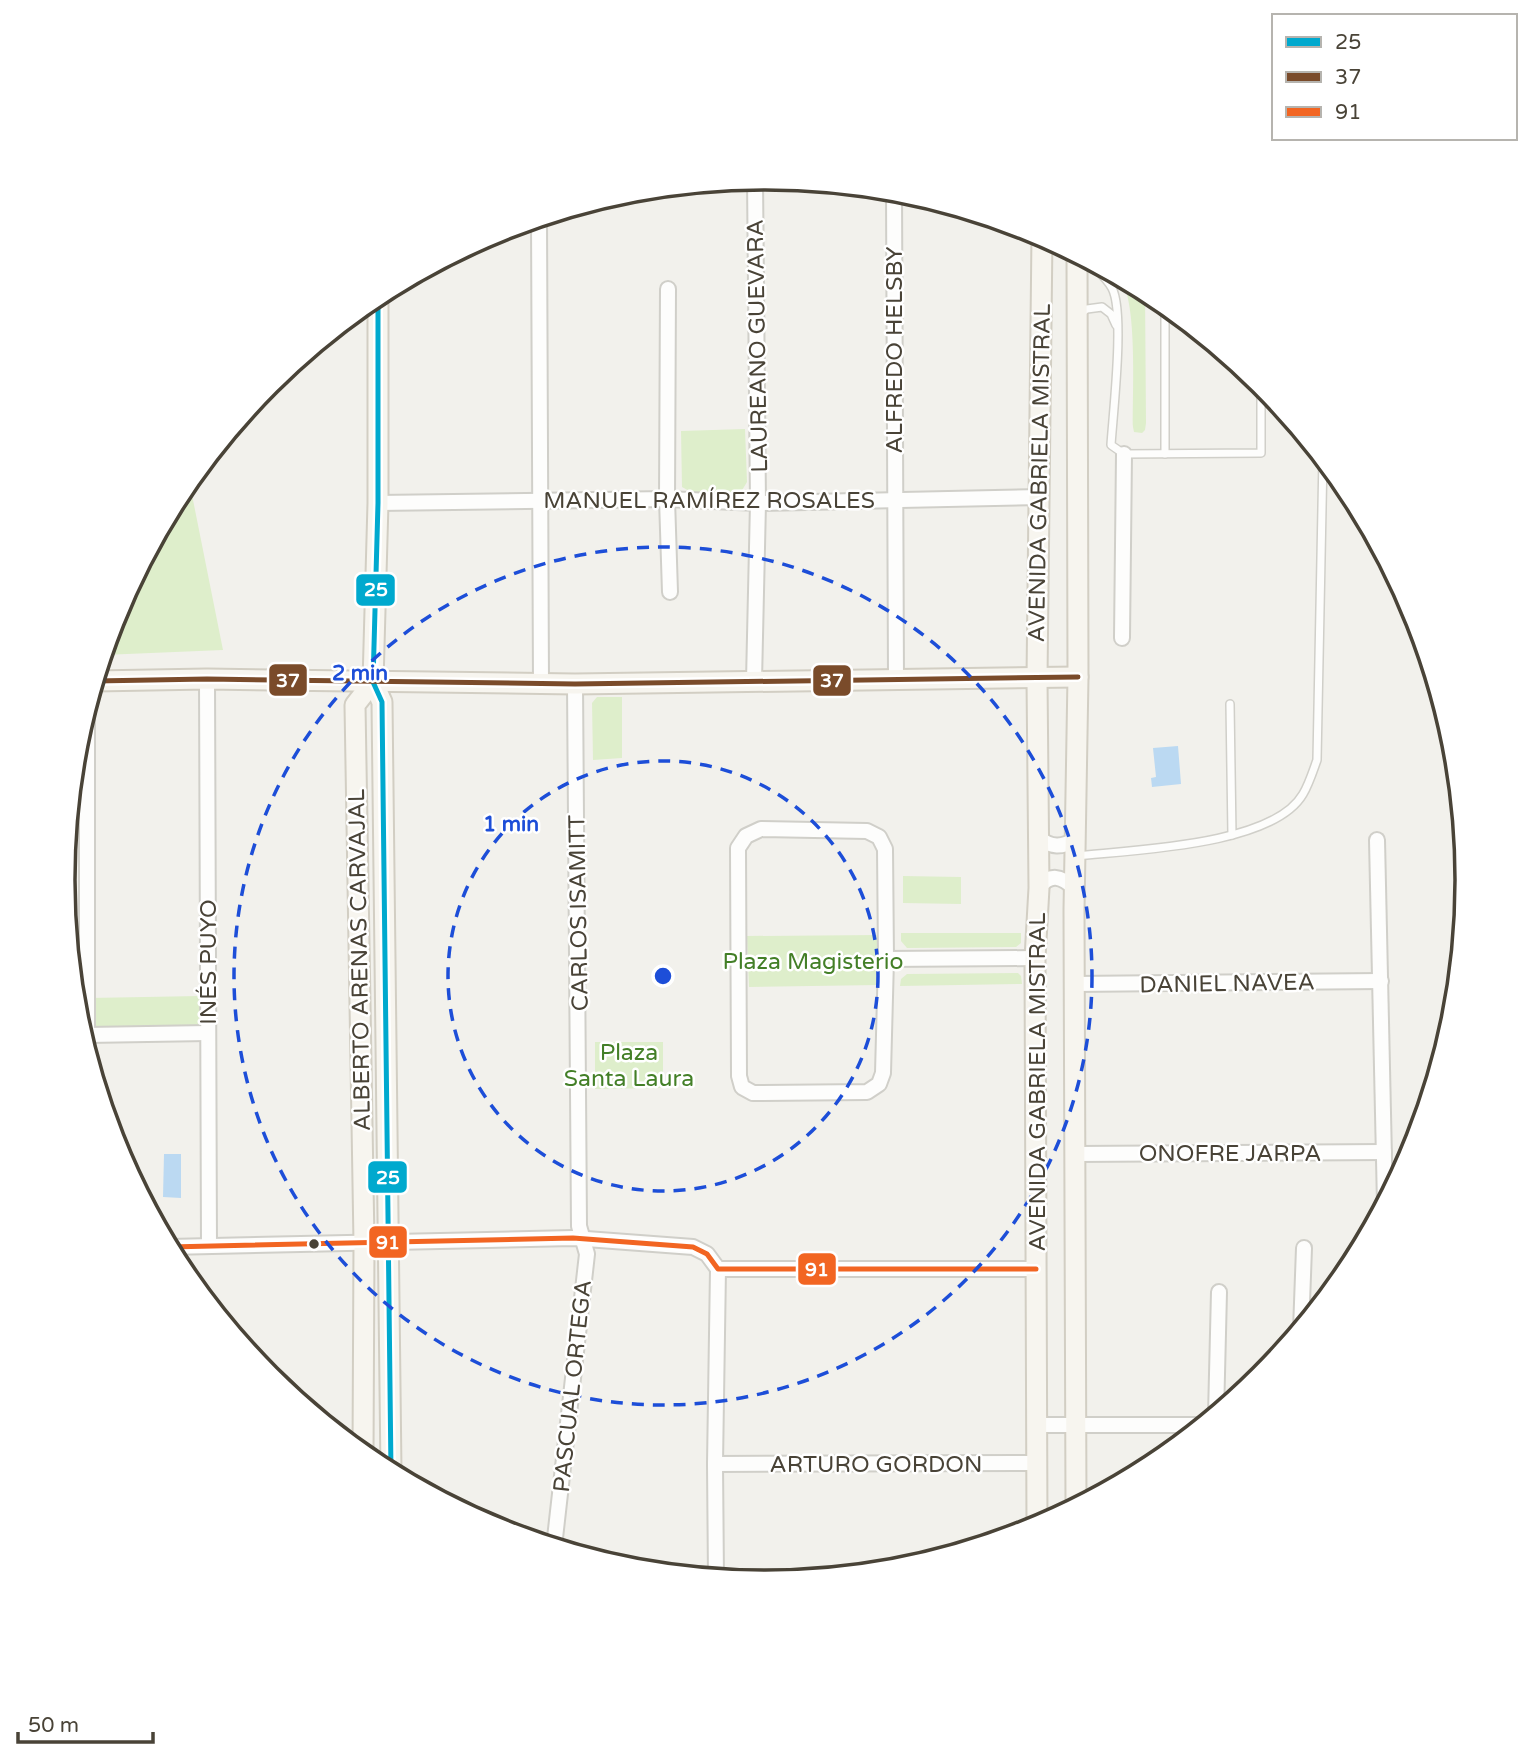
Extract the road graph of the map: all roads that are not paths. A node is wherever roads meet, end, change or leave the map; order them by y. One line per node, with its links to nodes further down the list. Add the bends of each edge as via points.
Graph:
1 (755, 190): 21 (street, LAUREANO GUEVARA)
2 (894, 202): 19 (street, ALFREDO HELSBY)
3 (539, 228): 18 (street)
4 (1042, 248): 16 (street, AVENIDA GABRIELA MISTRAL)
5 (1077, 264): 9 (street, AVENIDA GABRIELA MISTRAL)
6 (1103, 278): 11 (lane, via 1116,302)
7 (668, 289): 17 (street)
8 (377, 310): 20 (street, ALBERTO ARENAS CARVAJAL)
9 (1076, 317): 11 (lane, via 1087,309 1102,307); 24 (street, AVENIDA GABRIELA MISTRAL)
10 (1165, 317): 14 (lane)
11 (1118, 329): 13 (lane, via 1111,445)
12 (1261, 400): 14 (lane, via 1261,453)
13 (1124, 454): 14 (lane); 23 (street)
14 (1165, 454)
15 (1323, 474): 35 (lane, via 1317,760 1303,796 1281,817)
16 (1040, 497): 19 (street, MANUEL RAMÍREZ ROSALES); 27 (street, AVENIDA GABRIELA MISTRAL)
17 (667, 499): 18 (street, MANUEL RAMÍREZ ROSALES); 21 (street, MANUEL RAMÍREZ ROSALES); 22 (street)
18 (538, 500): 20 (street, MANUEL RAMÍREZ ROSALES); 31 (street)
19 (894, 500): 21 (street, MANUEL RAMÍREZ ROSALES); 25 (street, ALFREDO HELSBY)
20 (377, 503): 30 (street, ALBERTO ARENAS CARVAJAL)
21 (758, 503): 29 (street, LAUREANO GUEVARA)
22 (670, 592)
23 (1122, 638)
24 (1078, 677): 27 (street); 38 (street, AVENIDA GABRIELA MISTRAL)
25 (895, 678): 27 (street); 29 (street)
26 (207, 679): 28 (street); 30 (street); 46 (street, INÉS PUYO)
27 (1037, 679): 36 (street, AVENIDA GABRIELA MISTRAL)
28 (105, 681)
29 (754, 681): 32 (street)
30 (373, 682): 31 (street); 52 (street, ALBERTO ARENAS CARVAJAL, via 382,702); 53 (street, ALBERTO ARENAS CARVAJAL, via 355,705)
31 (541, 684): 32 (street)
32 (575, 684): 51 (street, CARLOS ISAMITT)
33 (1230, 705): 35 (lane)
34 (87, 756): 45 (street)
35 (1232, 835): 38 (lane, via 1210,842)
36 (1038, 837): 38 (street, via 1046,844); 39 (street, AVENIDA GABRIELA MISTRAL)
37 (1377, 840): 43 (street)
38 (1076, 848): 40 (street, AVENIDA GABRIELA MISTRAL)
39 (1039, 888): 40 (street, AVENIDA GABRIELA MISTRAL, via 1055,877); 41 (street, AVENIDA GABRIELA MISTRAL)
40 (1074, 888): 44 (street, AVENIDA GABRIELA MISTRAL)
41 (1035, 958): 42 (street); 58 (street, AVENIDA GABRIELA MISTRAL)
42 (886, 959): 42 (street, via 885,849 879,837 867,831 761,829 746,836 738,848 742,1087 753,1093 867,1092 879,1084)
43 (1381, 981): 44 (street, DANIEL NAVEA); 48 (street)
44 (1074, 984): 49 (street, AVENIDA GABRIELA MISTRAL)
45 (87, 1004)
46 (208, 1033): 47 (street); 54 (street, INÉS PUYO)
47 (94, 1035)
48 (1384, 1153): 49 (street, ONOFRE JARPA); 50 (street)
49 (1076, 1154): 62 (street, AVENIDA GABRIELA MISTRAL)
50 (1385, 1186)
51 (581, 1232): 52 (street); 57 (street, via 693,1247 707,1254); 71 (street, PASCUAL ORTEGA, via 587,1254)
52 (389, 1242): 53 (street); 66 (street, ALBERTO ARENAS CARVAJAL)
53 (364, 1243): 54 (street); 65 (street, ALBERTO ARENAS CARVAJAL)
54 (209, 1246): 55 (street)
55 (182, 1247)
56 (1304, 1248): 60 (street)
57 (718, 1269): 58 (street); 68 (street)
58 (1037, 1269): 63 (street, AVENIDA GABRIELA MISTRAL)
59 (1219, 1292): 61 (street)
60 (1302, 1314)
61 (1216, 1403)
62 (1075, 1423): 63 (street); 64 (street); 69 (street, AVENIDA GABRIELA MISTRAL)
63 (1038, 1425): 67 (street, AVENIDA GABRIELA MISTRAL)
64 (1190, 1425)
65 (363, 1441)
66 (391, 1460)
67 (1037, 1463): 68 (street, ARTURO GORDON); 70 (street, AVENIDA GABRIELA MISTRAL)
68 (715, 1464): 72 (street)
69 (1076, 1496)
70 (1037, 1515)
71 (555, 1537)
72 (716, 1569)

